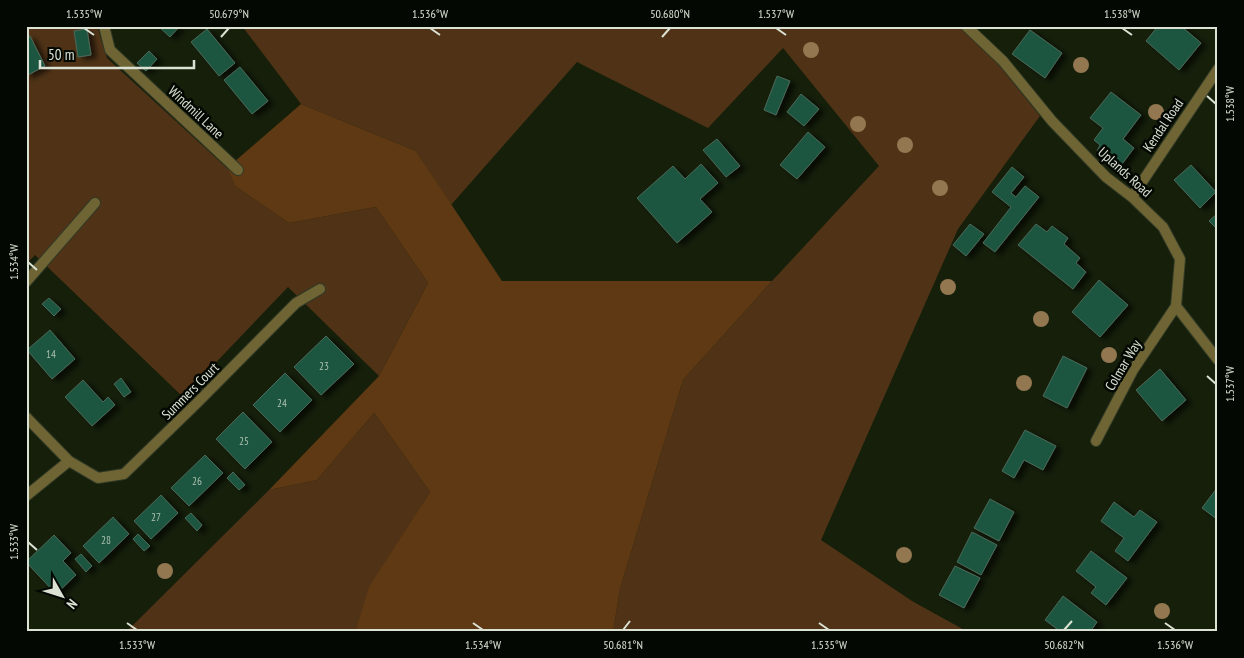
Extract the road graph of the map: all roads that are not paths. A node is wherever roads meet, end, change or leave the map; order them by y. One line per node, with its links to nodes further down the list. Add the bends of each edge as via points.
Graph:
1 (104, 26): 4 (street, Windmill Lane, via 110,50)
2 (966, 26): 5 (street, Uplands Road, via 1003,61 1052,121 1099,170)
3 (1218, 68): 5 (street, Kendal Road)
4 (238, 170)
5 (1132, 197): 9 (street, Uplands Road, via 1163,226 1180,259)
6 (96, 204): 7 (street)
7 (26, 282)
8 (320, 289): 13 (street, Summers Court, via 296,303 124,474 98,478)
9 (1176, 306): 10 (street); 12 (street, Colmar Way, via 1134,370)
10 (1218, 360)
11 (26, 416): 13 (street, Summers Court)
12 (1096, 441)
13 (69, 461): 14 (street)
14 (26, 496)

